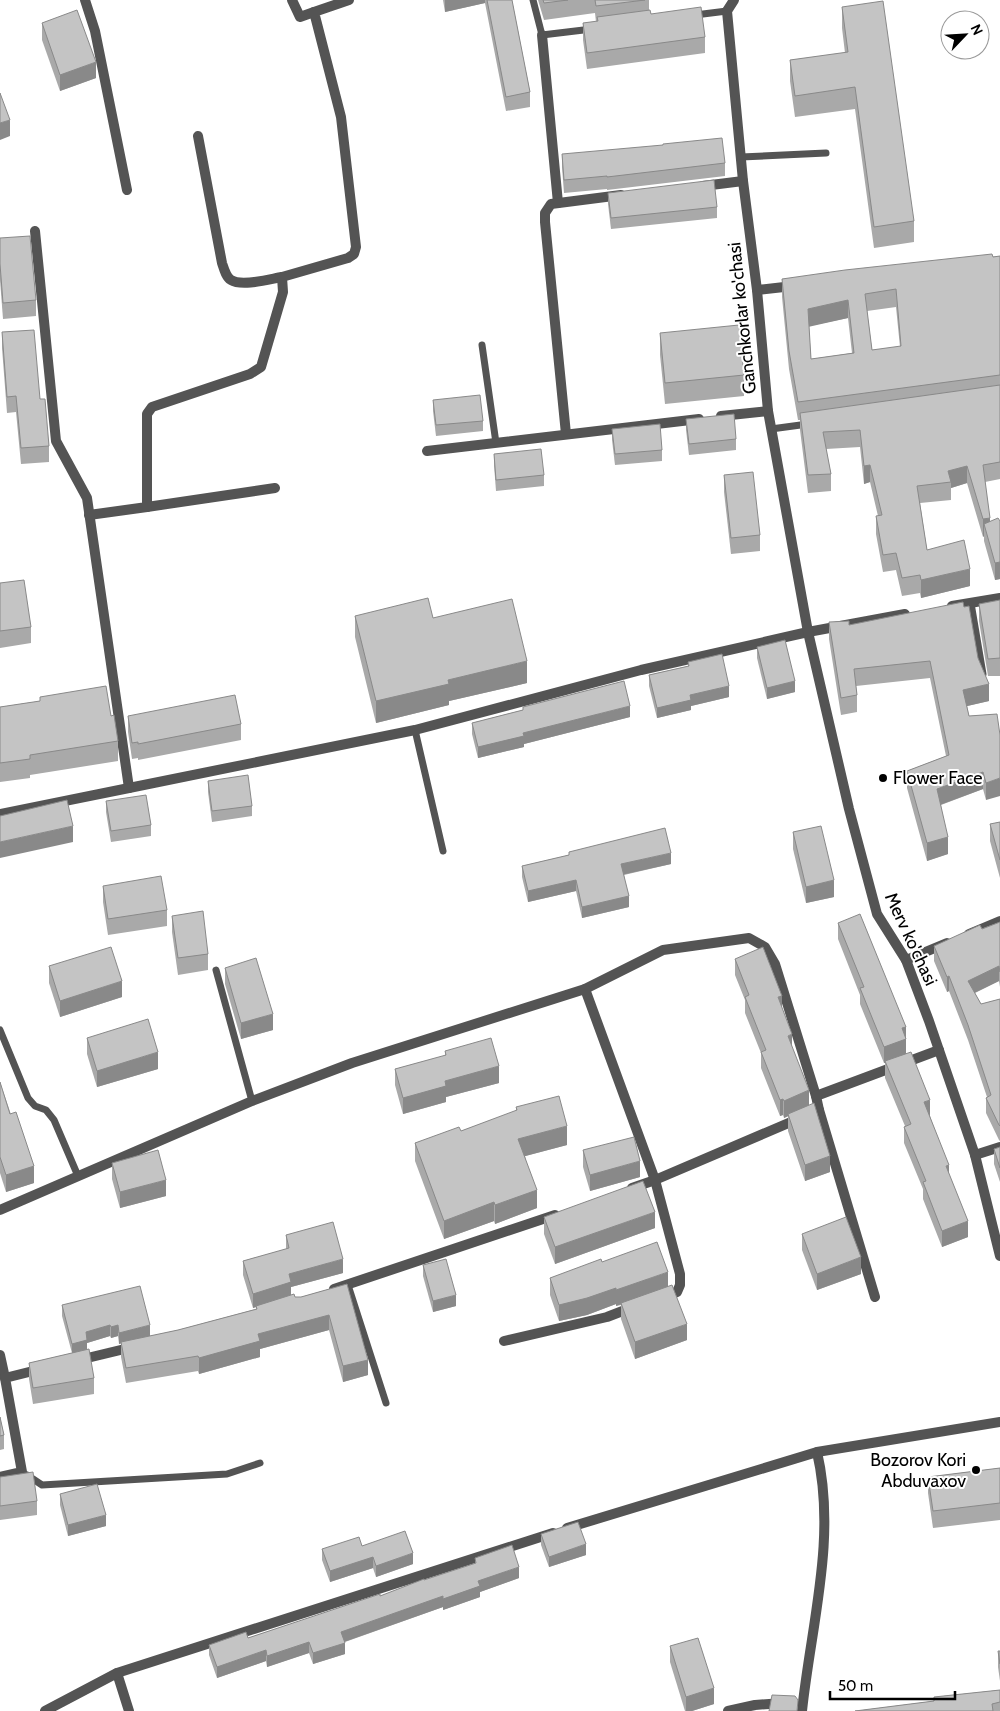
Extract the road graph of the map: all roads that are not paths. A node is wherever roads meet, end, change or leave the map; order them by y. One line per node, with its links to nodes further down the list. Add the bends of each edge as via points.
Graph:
1 (85, 0): 16 (street, via 95,31)
2 (292, 0): 7 (street, via 300,17)
3 (348, 0): 7 (street)
4 (533, 0): 10 (lane)
5 (734, 0): 6 (street)
6 (727, 11): 8 (lane); 13 (street, Ganchkorlar ko'chasi)
7 (314, 12): 20 (street, via 341,117 356,247 348,258)
8 (688, 16)
9 (600, 28): 10 (lane)
10 (542, 35): 18 (street)
11 (198, 136): 20 (street, via 225,273 232,281 243,283)
12 (826, 153): 13 (lane)
13 (741, 157): 14 (street, Ganchkorlar ko'chasi)
14 (743, 181): 15 (street); 22 (street, Ganchkorlar ko'chasi)
15 (694, 186)
16 (127, 190)
17 (636, 193): 18 (street)
18 (558, 203): 27 (street, via 551,204 545,212 544,222)
19 (35, 231): 32 (street, via 56,440 87,498)
20 (282, 277): 31 (street, via 283,292 261,367 250,374 152,407 147,414)
21 (805, 284): 22 (street)
22 (757, 290): 24 (street, Ganchkorlar ko'chasi)
23 (482, 345): 28 (lane)
24 (768, 411): 26 (street, Ganchkorlar ko'chasi); 27 (street)
25 (819, 422): 26 (lane)
26 (771, 429): 37 (street, Ganchkorlar ko'chasi)
27 (566, 434): 28 (street)
28 (496, 443): 29 (street)
29 (427, 451)
30 (275, 488): 31 (street)
31 (147, 506): 32 (street)
32 (89, 515): 40 (street)
33 (1000, 598): 34 (street)
34 (971, 603): 35 (street); 38 (lane)
35 (941, 608)
36 (912, 613): 37 (street)
37 (808, 632): 39 (street, via 641,670); 44 (street, Merv ko'chasi, via 877,914)
38 (983, 674)
39 (415, 730): 40 (street); 42 (lane)
40 (129, 788): 41 (street)
41 (0, 814)
42 (443, 851)
43 (1000, 921): 44 (street)
44 (906, 960): 48 (street, Merv ko'chasi)
45 (216, 970): 50 (lane)
46 (584, 989): 49 (street, via 663,950 749,938 765,947 775,964); 50 (street, via 352,1063); 55 (street)
47 (0, 1030): 54 (lane, via 28,1098 54,1120)
48 (939, 1050): 49 (street); 53 (street, Merv ko'chasi)
49 (816, 1096): 51 (street)
50 (252, 1101): 54 (street)
51 (819, 1110): 55 (street); 62 (street)
52 (1000, 1147): 53 (street)
53 (975, 1155): 59 (street, Merv ko'chasi)
54 (78, 1176): 57 (street)
55 (655, 1180): 56 (street); 63 (street, via 680,1274 676,1292 607,1317)
56 (618, 1193)
57 (0, 1210)
58 (562, 1212): 60 (street)
59 (1000, 1256)
60 (348, 1285): 61 (street); 69 (lane)
61 (320, 1294)
62 (875, 1297)
63 (504, 1341)
64 (142, 1345): 66 (street)
65 (0, 1355): 68 (street)
66 (67, 1363)
67 (49, 1367): 68 (street)
68 (5, 1378): 73 (street)
69 (386, 1403)
70 (1000, 1422): 71 (street)
71 (817, 1452): 75 (street, via 510,1546); 76 (street, via 823,1477 824,1557)
72 (260, 1463): 73 (lane, via 227,1474 42,1485)
73 (22, 1472): 74 (street)
74 (0, 1477)
75 (117, 1673): 77 (street); 78 (street)
76 (803, 1706): 79 (street, via 755,1705)
77 (45, 1711)
78 (129, 1711)
79 (728, 1711)

